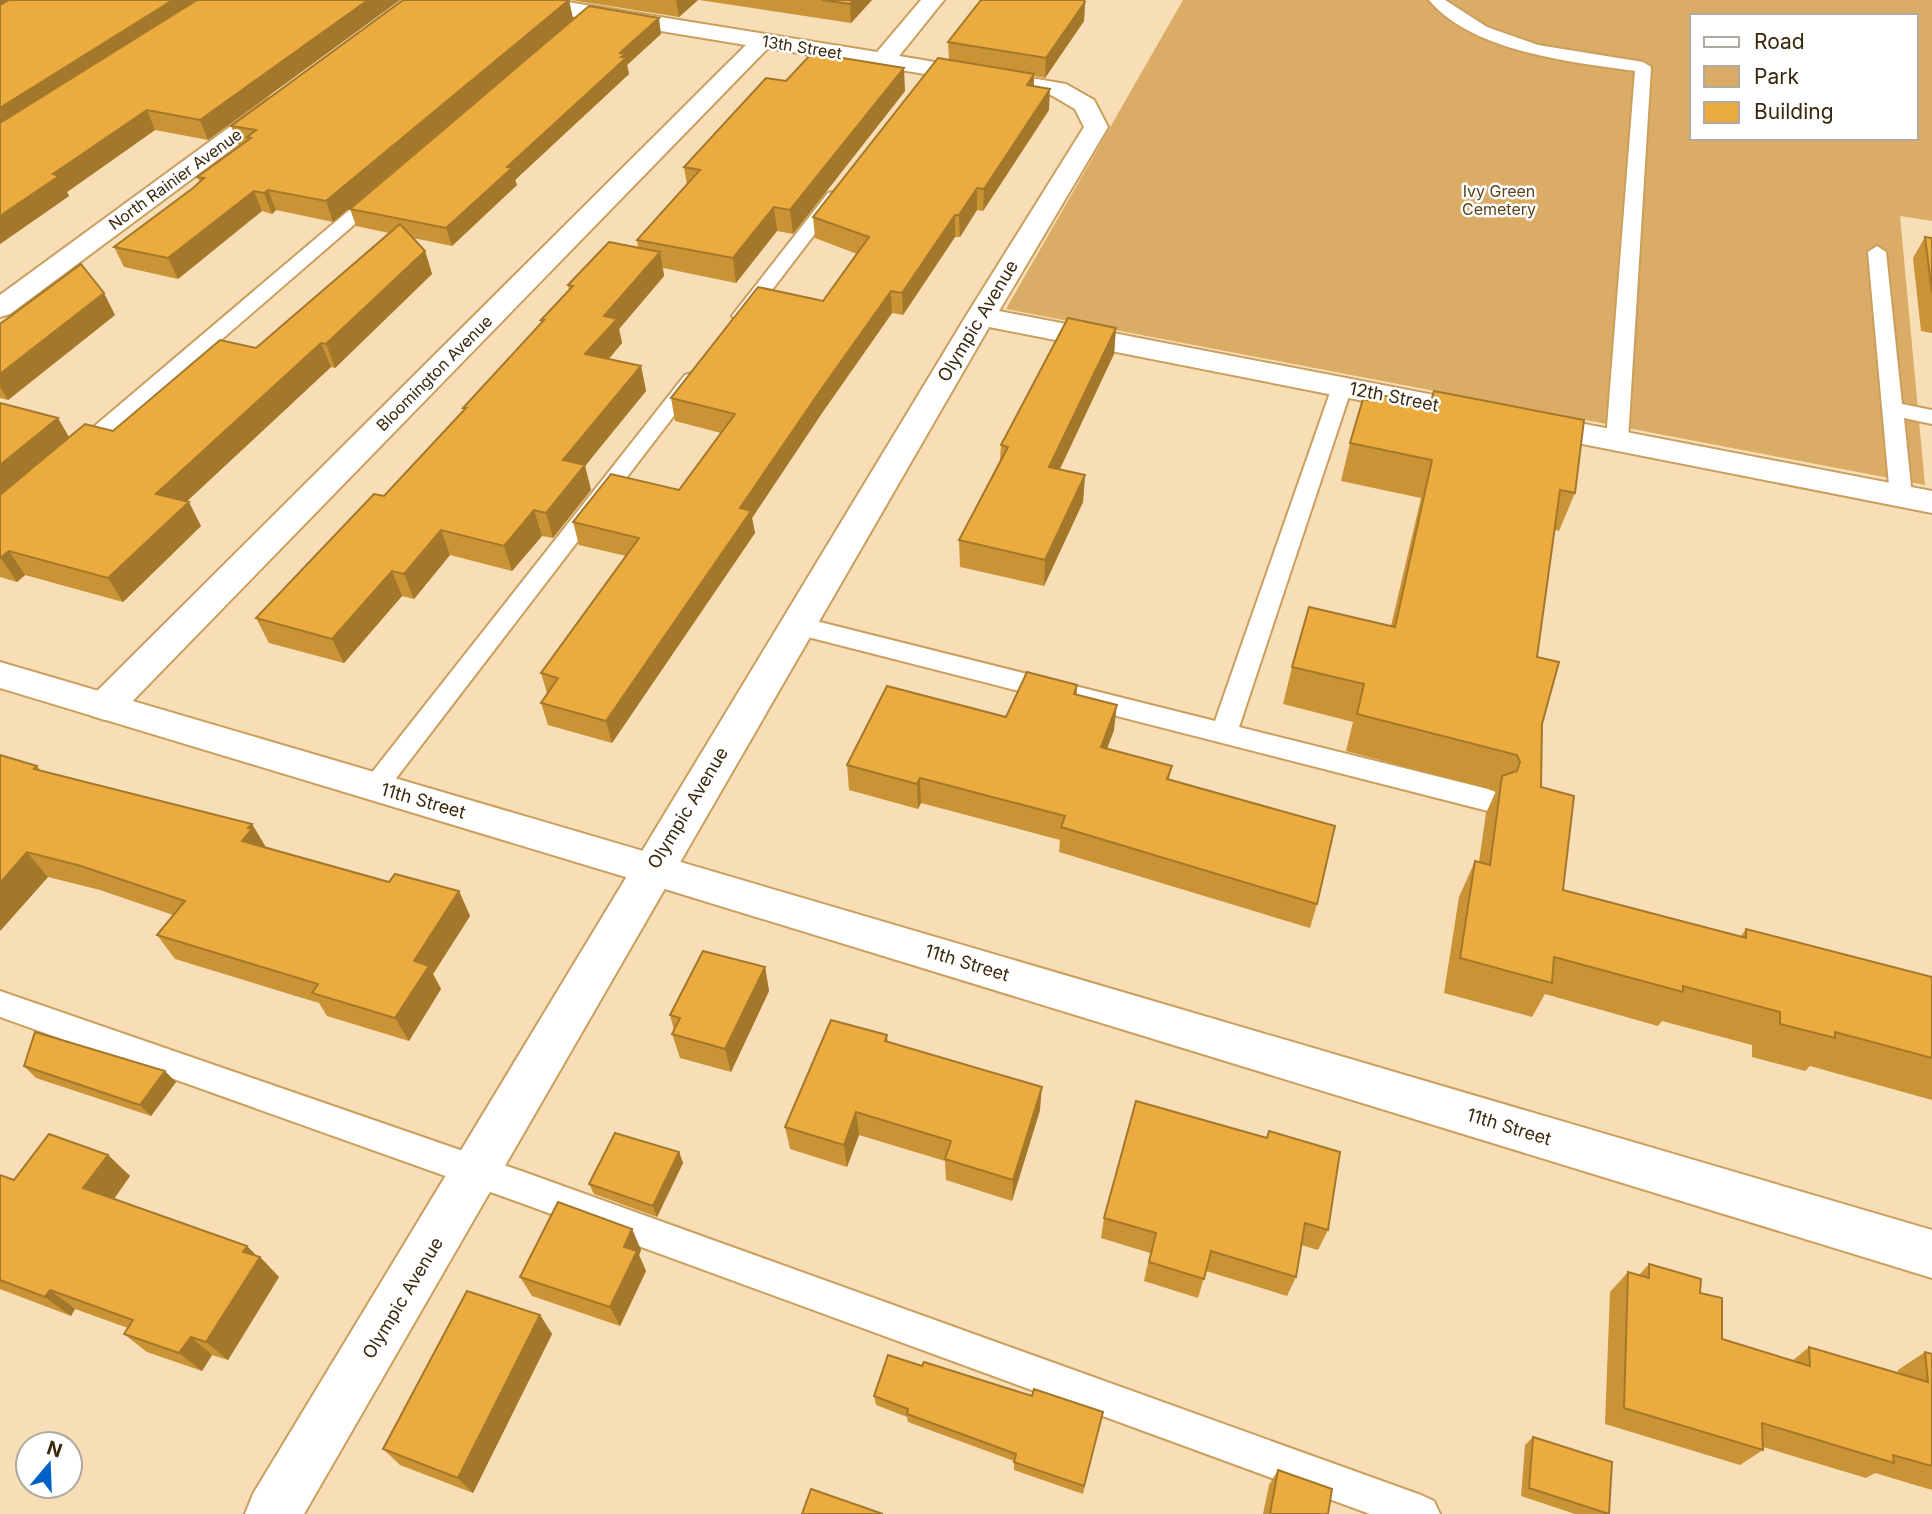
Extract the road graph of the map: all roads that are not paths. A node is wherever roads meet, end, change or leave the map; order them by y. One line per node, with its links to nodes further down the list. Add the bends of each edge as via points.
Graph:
1 (515, 0): 4 (street, 13th Street)
2 (933, 0): 7 (street)
3 (1436, 0): 22 (lane, via 1454,15 1514,43 1553,55 1643,67)
4 (593, 10): 5 (lane); 6 (street, 13th Street)
5 (572, 29)
6 (763, 40): 7 (street, 13th Street); 28 (street, Bloomington Avenue)
7 (883, 60): 8 (street, 13th Street)
8 (935, 68): 10 (lane); 11 (street, 13th Street, via 1058,89)
9 (297, 89): 15 (street, North Rainier Avenue)
10 (918, 90)
11 (1085, 105): 16 (street, Olympic Avenue, via 1096,127)
12 (850, 178): 17 (lane)
13 (392, 183): 23 (lane)
14 (1877, 252): 20 (lane)
15 (0, 308)
16 (980, 316): 19 (street, 12th Street); 26 (street, Olympic Avenue)
17 (730, 331)
18 (705, 363): 30 (lane)
19 (1342, 387): 22 (street, 12th Street); 29 (lane)
20 (1893, 409): 21 (lane); 24 (lane)
21 (1932, 417)
22 (1617, 440): 24 (street, 12th Street)
23 (64, 464)
24 (1901, 496): 25 (street, 12th Street)
25 (1932, 502)
26 (796, 625): 29 (lane); 32 (street, Olympic Avenue)
27 (0, 675): 28 (street, 11th Street)
28 (105, 706): 30 (street, 11th Street)
29 (1224, 734): 31 (lane)
30 (375, 786): 32 (street, 11th Street)
31 (1488, 800)
32 (652, 868): 34 (street, Olympic Avenue); 35 (street, 11th Street)
33 (0, 1004): 34 (lane)
34 (478, 1172): 36 (street, Olympic Avenue); 37 (lane)
35 (1932, 1254)
36 (273, 1514)
37 (1421, 1514)

